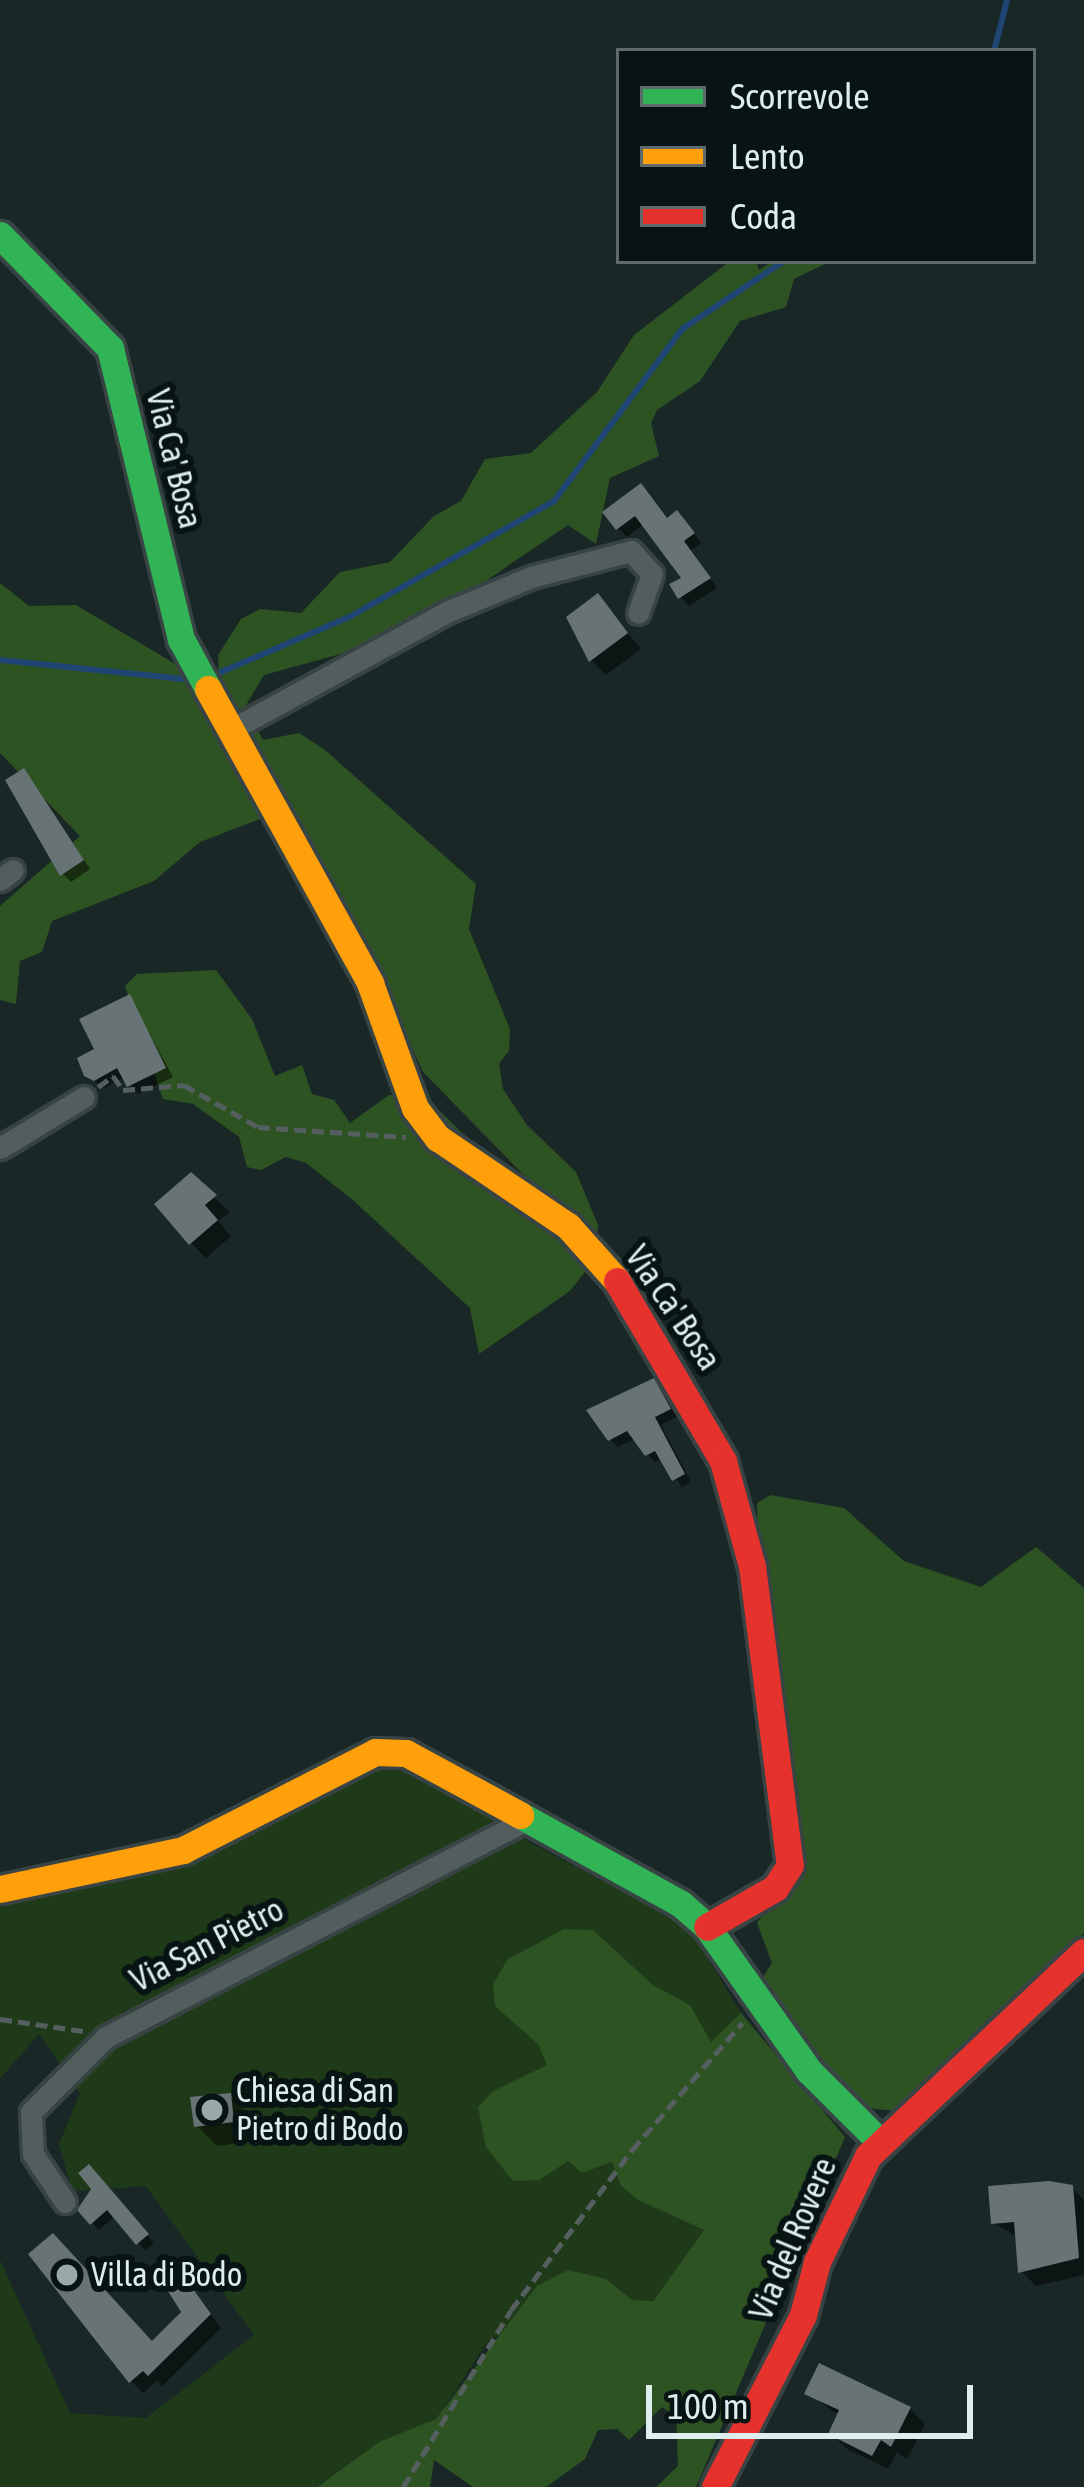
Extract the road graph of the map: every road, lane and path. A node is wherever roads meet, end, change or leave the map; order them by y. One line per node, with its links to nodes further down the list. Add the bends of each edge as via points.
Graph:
1 (0, 235): 3 (street, Via Ca' Bosa, via 110,348 181,639)
2 (638, 614): 3 (street, via 652,574 631,551 531,577 449,610)
3 (234, 728): 5 (street, Via Ca' Bosa, via 285,838 370,983 415,1108)
4 (84, 1097): 5 (path, via 113,1076 123,1090 184,1084 258,1127); 6 (street)
5 (438, 1138): 9 (street, Via Ca' Bosa, via 568,1226 629,1294 678,1372 740,1506 790,1864 775,1888)
6 (0, 1148)
7 (524, 1821): 8 (street, via 406,1753 375,1752 183,1850); 9 (street, via 681,1904); 13 (street, Via San Pietro)
8 (0, 1889)
9 (707, 1927): 11 (street)
10 (1084, 1952): 14 (street, Via del Rovere)
11 (759, 2003): 14 (street, via 845,2113); 16 (path, via 553,2253)
12 (0, 2019): 13 (path)
13 (106, 2037): 15 (street, Via San Pietro, via 32,2112 33,2155)
14 (879, 2141): 17 (street, Via del Rovere, via 849,2187 802,2314)
15 (65, 2202)
16 (403, 2487)
17 (715, 2487)

